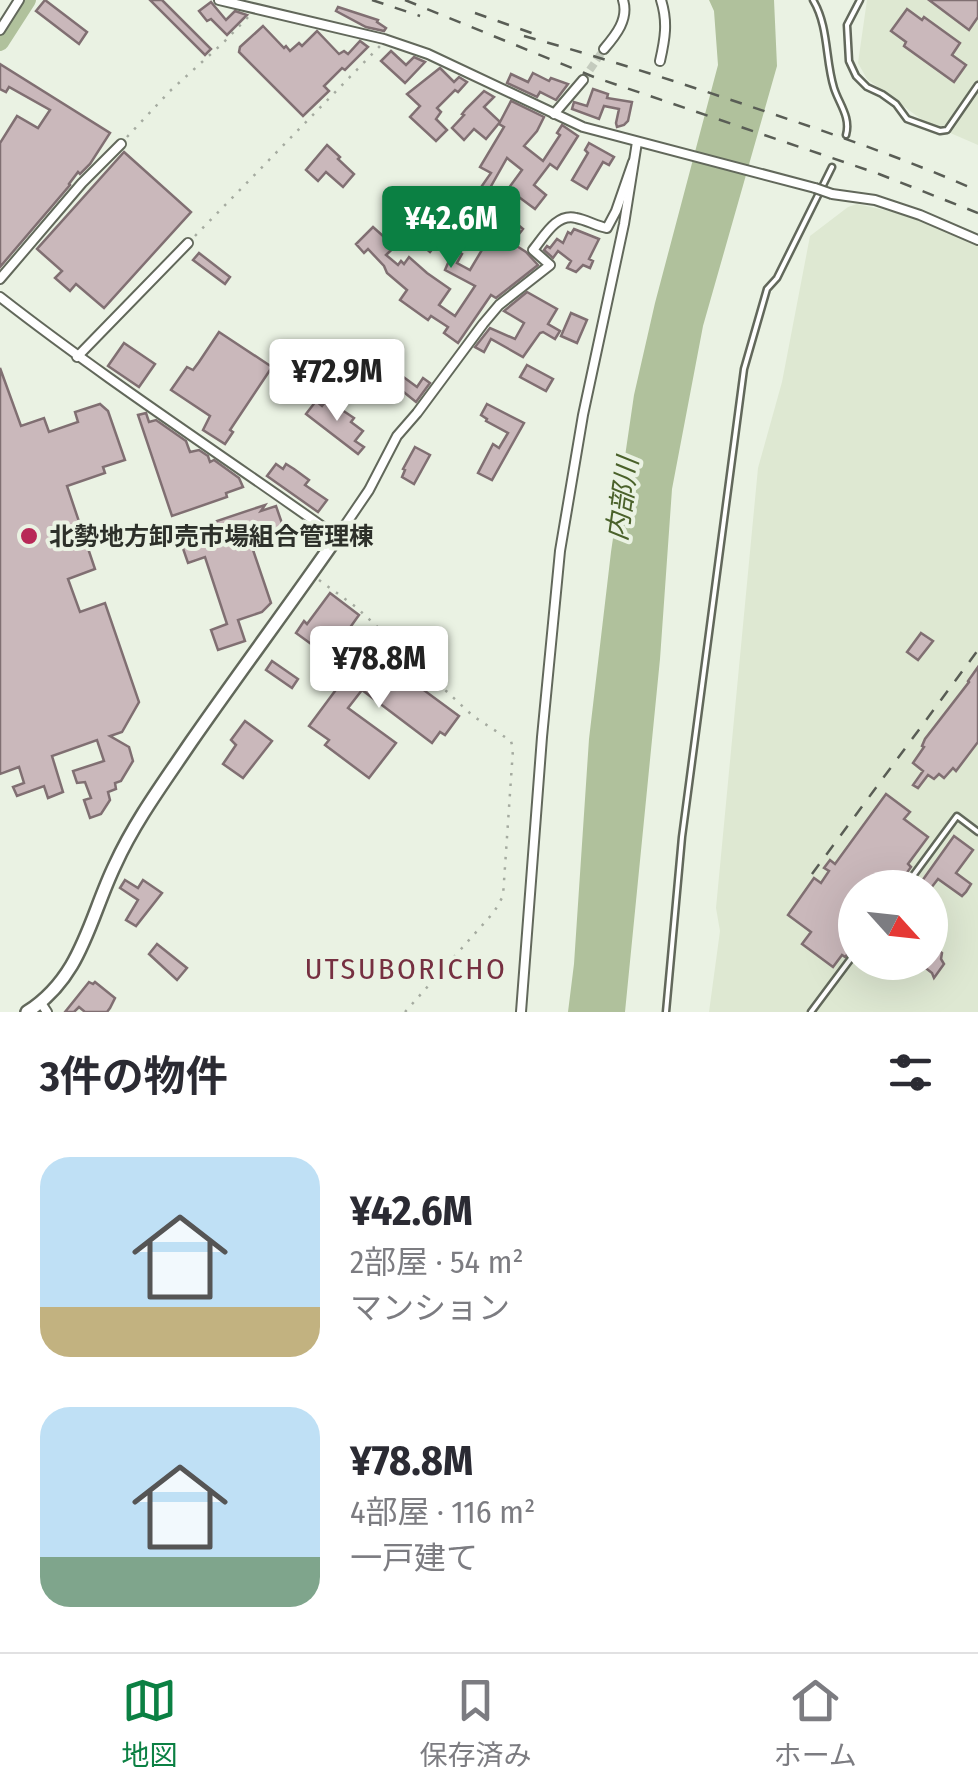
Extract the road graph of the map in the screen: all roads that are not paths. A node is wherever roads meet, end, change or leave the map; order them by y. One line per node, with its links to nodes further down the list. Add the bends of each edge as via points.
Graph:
1 (20, 0): 7 (street)
2 (220, 0): 12 (street, via 428,54)
3 (623, 0): 8 (street, via 620,30)
4 (661, 0): 9 (street, via 666,34)
5 (813, 0): 13 (lane)
6 (860, 0): 11 (lane, via 848,25 848,61 867,87 907,119 947,130)
7 (0, 30)
8 (604, 49)
9 (660, 60)
10 (583, 80): 12 (street)
11 (978, 85)
12 (554, 114): 14 (street)
13 (846, 134)
14 (637, 142): 16 (street); 18 (street, bridge, via 875,200)
15 (121, 144): 20 (street)
16 (634, 162): 23 (street, via 608,228 563,217 533,250 550,265 483,324 397,436); 29 (street, via 560,550)
17 (832, 168): 30 (lane, via 768,289 744,369 682,837)
18 (978, 240)
19 (188, 243): 22 (street)
20 (0, 279)
21 (0, 297): 22 (street)
22 (77, 357): 23 (street)
23 (337, 537): 27 (street, via 151,801 114,866 75,962)
24 (978, 832): 25 (lane, via 957,816)
25 (917, 870)
26 (838, 977): 31 (lane)
27 (44, 1007): 28 (street)
28 (27, 1012)
29 (522, 1012)
30 (666, 1012)
31 (812, 1012)

